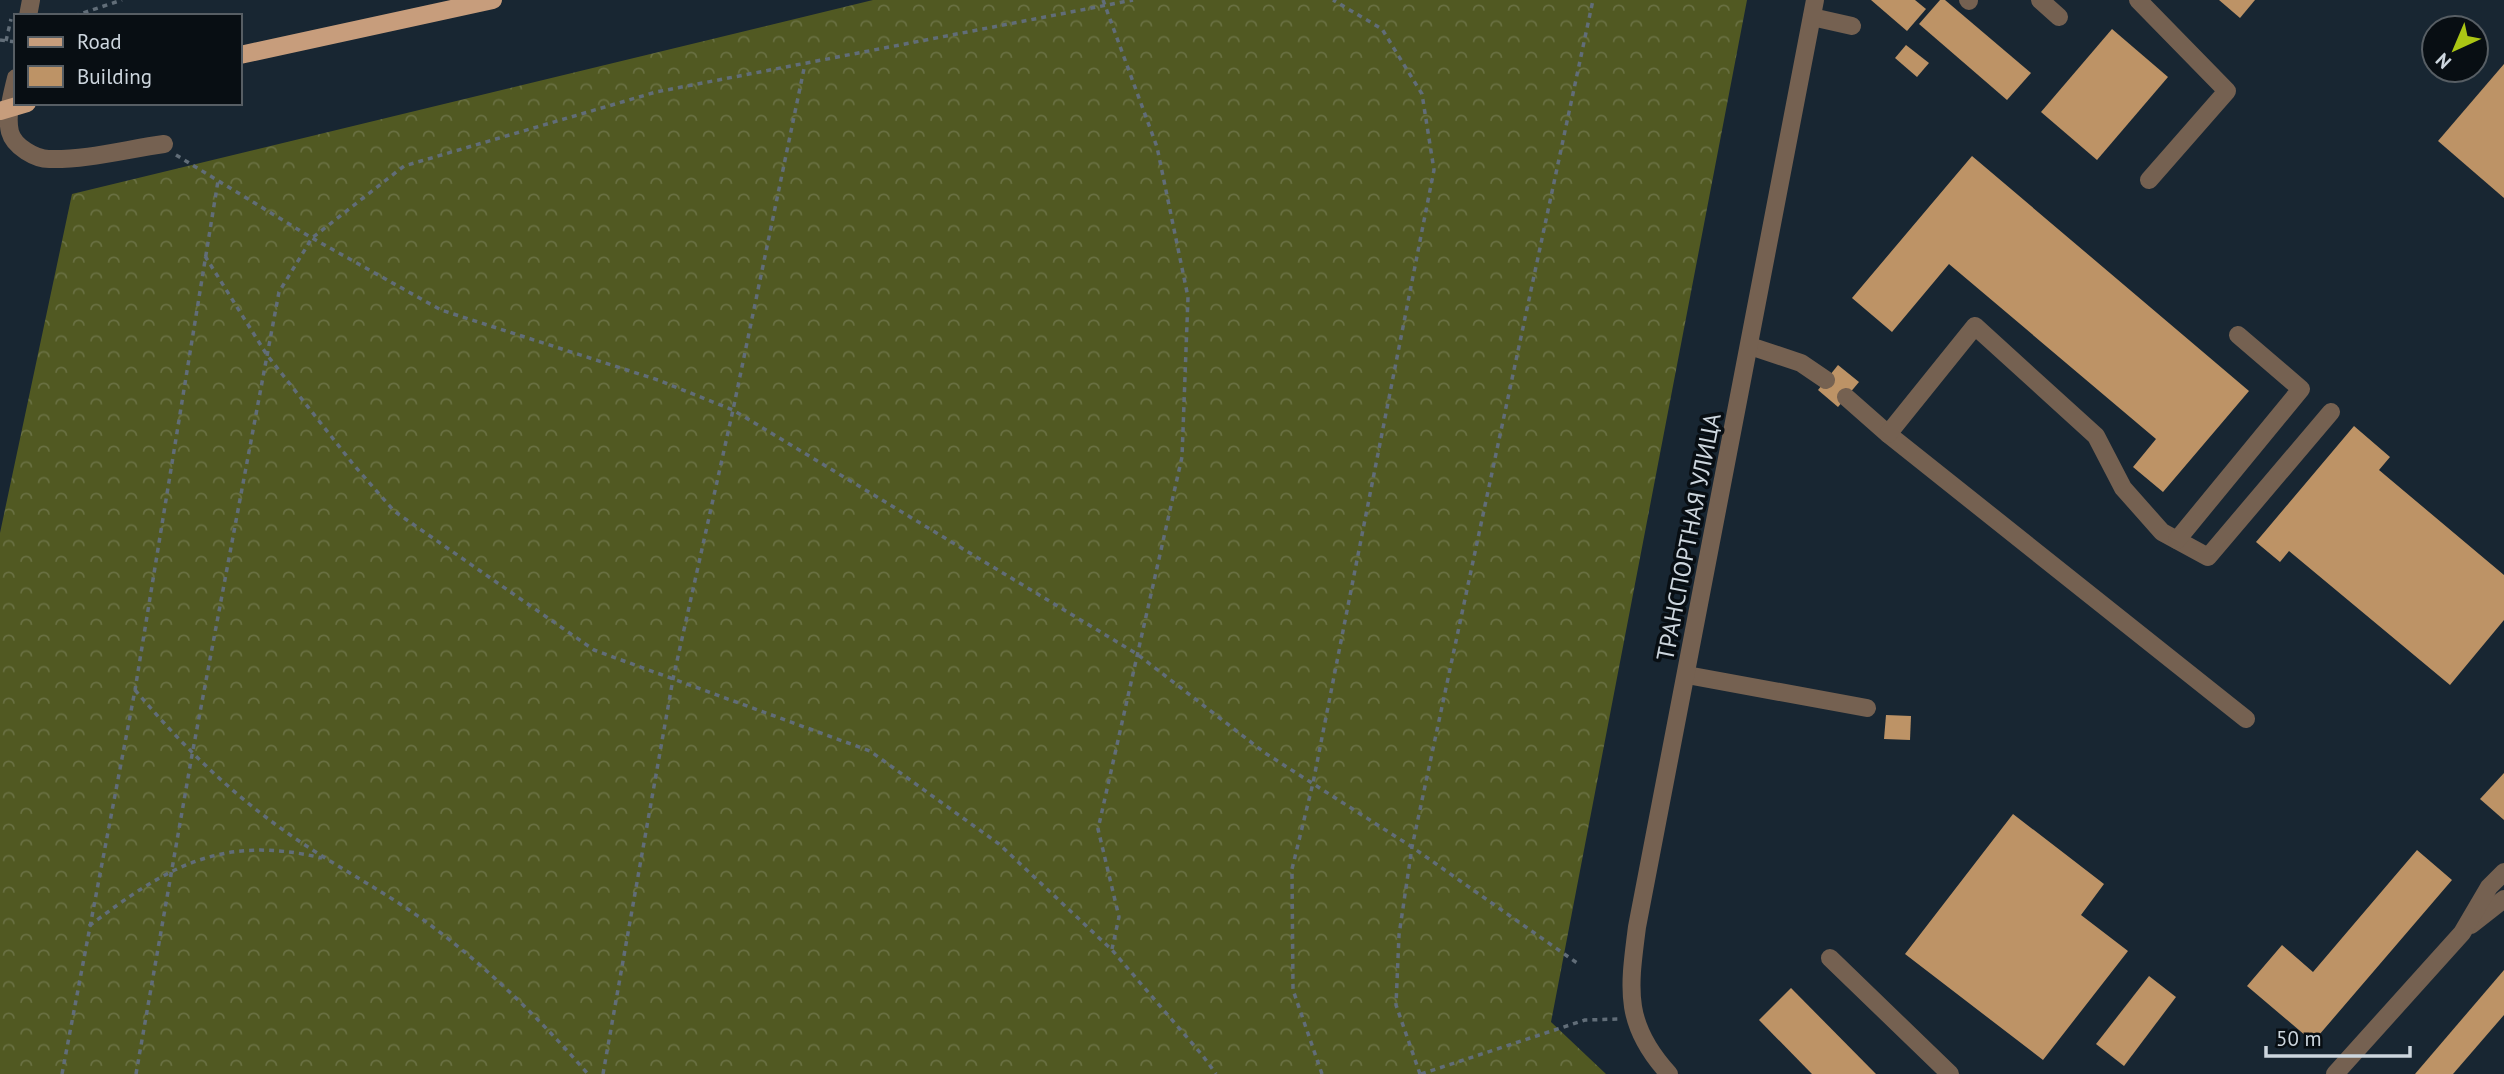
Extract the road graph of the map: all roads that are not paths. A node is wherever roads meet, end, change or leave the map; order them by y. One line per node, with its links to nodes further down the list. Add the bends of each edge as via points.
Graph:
1 (493, 0): 7 (main road)
2 (2040, 0): 5 (street)
3 (2138, 0): 10 (street, via 2227,91)
4 (1814, 8): 6 (street); 12 (street, ТРАНСПОРТНАЯ УЛИЦА)
5 (2059, 17)
6 (1852, 26)
7 (242, 55)
8 (12, 107): 9 (street, via 10,133 17,144 47,159)
9 (164, 144)
10 (2149, 180)
11 (2238, 335): 17 (street, via 2301,389)
12 (1750, 346): 13 (street, via 1801,363); 18 (street, ТРАНСПОРТНАЯ УЛИЦА)
13 (1826, 380)
14 (1846, 397): 16 (street)
15 (2331, 412): 17 (street, via 2208,557)
16 (1888, 434): 17 (street, via 1975,326 2096,436 2123,488 2162,532); 20 (street)
17 (2176, 540)
18 (1687, 675): 19 (street); 25 (street, ТРАНСПОРТНАЯ УЛИЦА, via 1637,927 1631,980 1634,1019 1654,1058)
19 (1867, 708)
20 (2246, 719)
21 (2504, 872): 23 (street, via 2489,887)
22 (2504, 899): 23 (street)
23 (2462, 933): 27 (street)
24 (1830, 958): 26 (street)
25 (1669, 1074)
26 (1950, 1074)
27 (2335, 1074)

